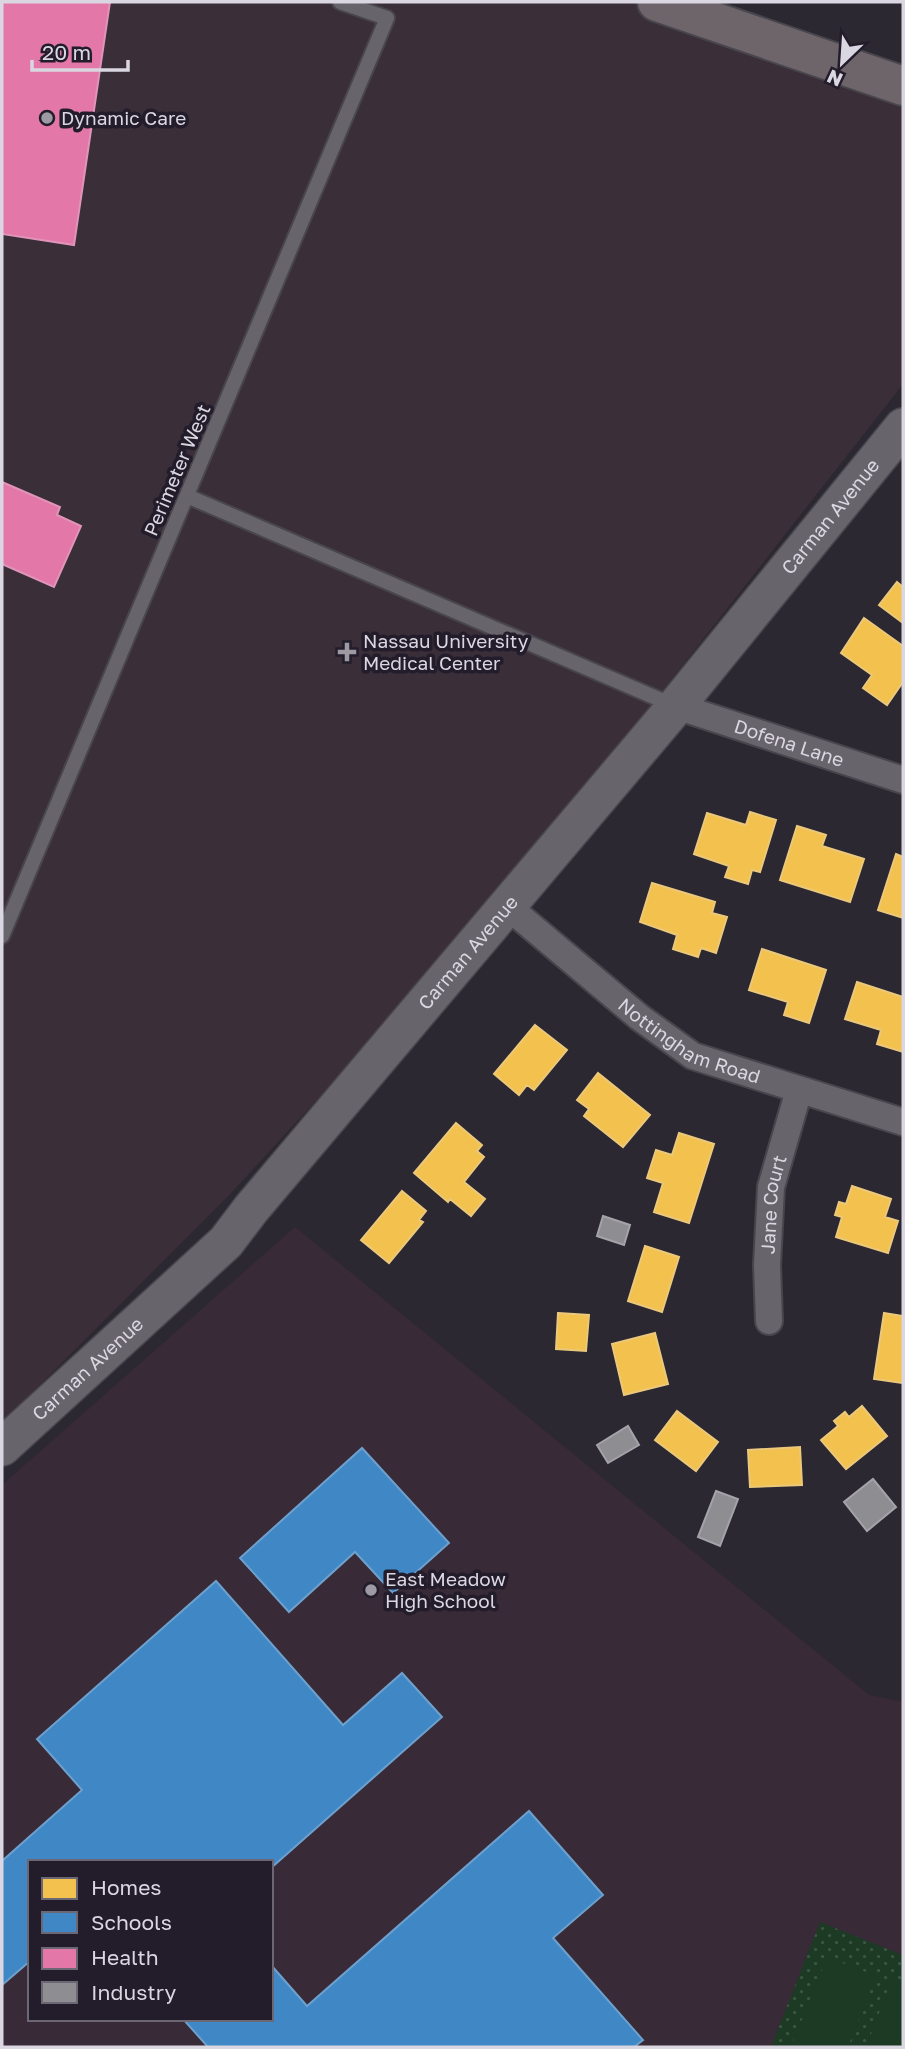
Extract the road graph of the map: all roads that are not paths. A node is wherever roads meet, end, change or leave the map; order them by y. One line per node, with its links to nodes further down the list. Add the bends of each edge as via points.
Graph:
1 (340, 2): 5 (lane, Perimeter West, via 387,18)
2 (657, 2): 3 (main road)
3 (903, 86)
4 (903, 427): 6 (main road, Carman Avenue)
5 (187, 496): 6 (lane); 9 (lane, Perimeter West)
6 (676, 706): 7 (street, Dofena Lane); 8 (main road, Carman Avenue)
7 (903, 780)
8 (508, 906): 10 (street, Nottingham Road, via 639,1017 693,1056); 13 (main road, Carman Avenue, via 226,1242)
9 (2, 936)
10 (799, 1090): 11 (street, Nottingham Road); 12 (street, Jane Court, via 771,1187)
11 (903, 1122)
12 (769, 1321)
13 (2, 1447)

